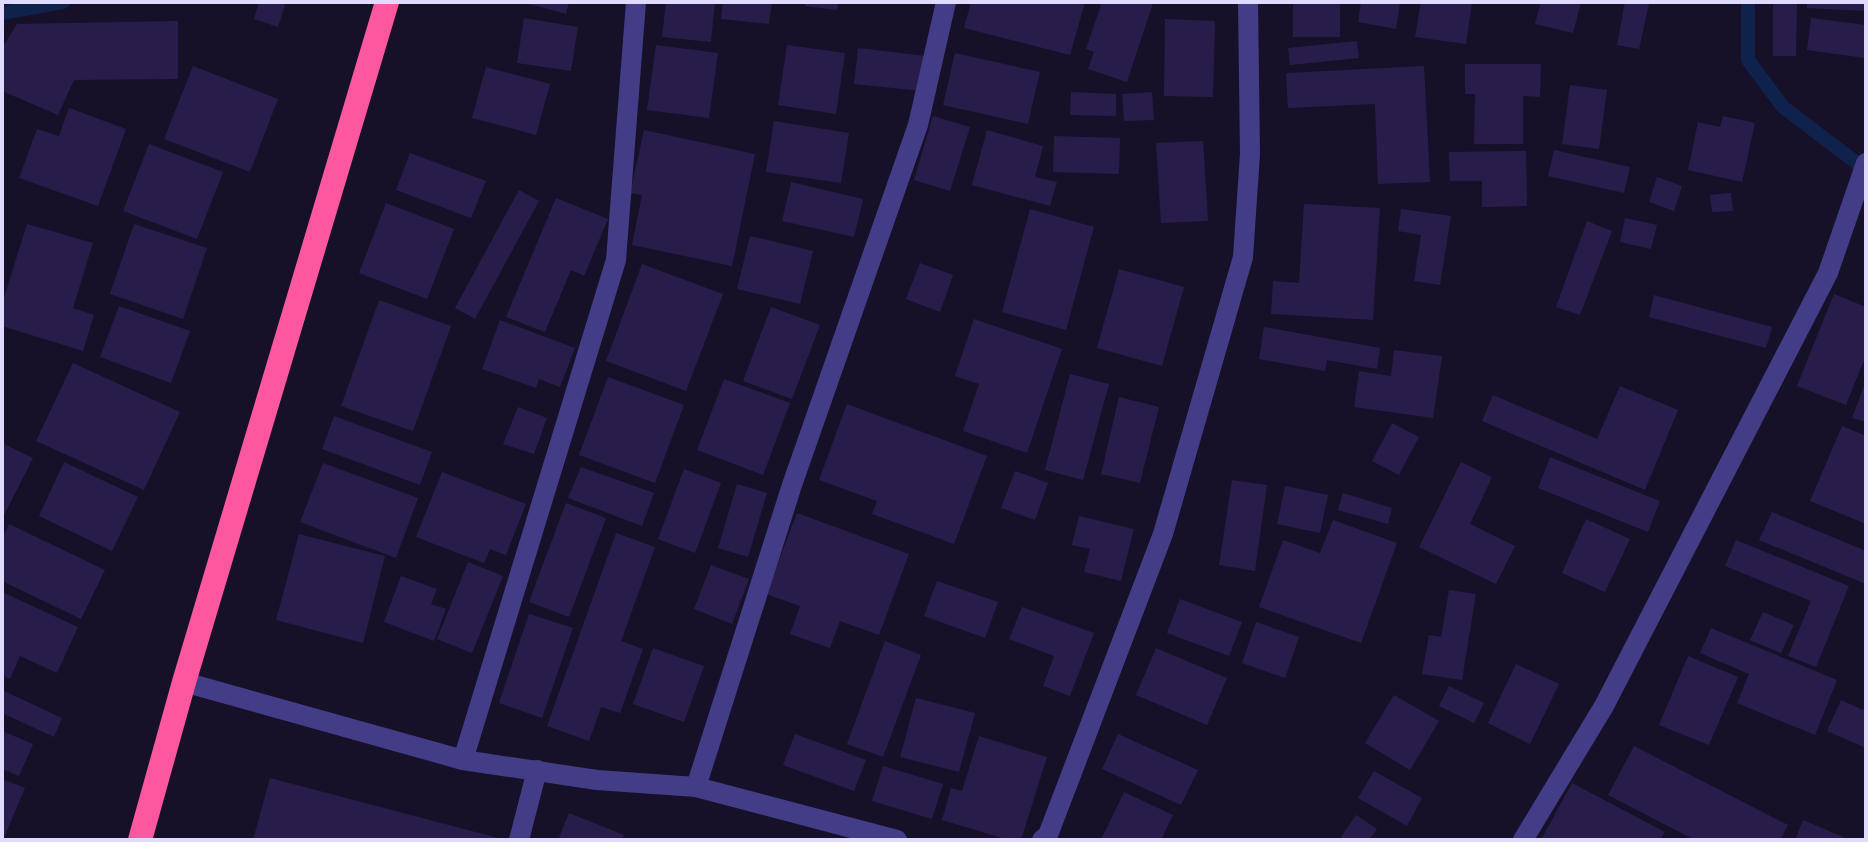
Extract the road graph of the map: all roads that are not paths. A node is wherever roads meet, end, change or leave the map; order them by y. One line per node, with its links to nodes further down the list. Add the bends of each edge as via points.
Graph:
1 (387, 2): 6 (highway)
2 (636, 2): 7 (street, via 616,260)
3 (946, 2): 9 (street, via 918,125 792,485)
4 (1248, 2): 13 (street, via 1250,154 1243,257 1163,534)
5 (1866, 163): 14 (street, via 1828,273 1604,706)
6 (184, 682): 7 (street); 10 (highway)
7 (463, 760): 8 (street)
8 (537, 770): 9 (street); 11 (street)
9 (696, 787): 12 (street)
10 (140, 840)
11 (519, 840)
12 (897, 840)
13 (1042, 840)
14 (1523, 840)

